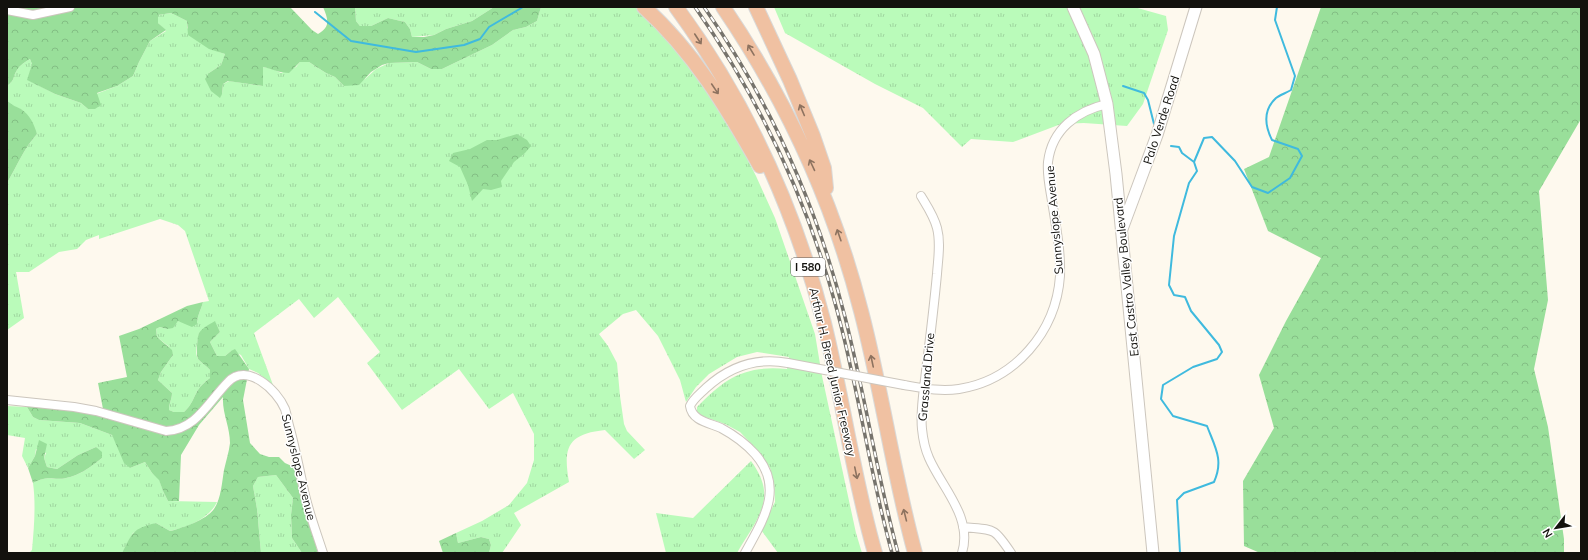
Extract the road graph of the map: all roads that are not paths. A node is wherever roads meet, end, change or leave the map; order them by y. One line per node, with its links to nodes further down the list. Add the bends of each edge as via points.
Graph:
1 (70, 7): 8 (street, via 33,15)
2 (644, 7): 12 (highway, one-way to 12, via 675,38 706,76)
3 (676, 7): 12 (highway, Arthur H. Breed Junior Freeway / I 580, one-way to 12, via 716,66 747,121 770,167)
4 (723, 7): 11 (highway, one-way to 4, via 779,98)
5 (756, 7): 11 (highway, one-way to 5, via 824,168 813,136)
6 (1073, 7): 9 (main road, East Castro Valley Boulevard, via 1094,54)
7 (1196, 7): 13 (main road, Palo Verde Road, via 1157,135)
8 (7, 10)
9 (1107, 104): 13 (main road, East Castro Valley Boulevard); 14 (street, Sunnyslope Avenue, via 1076,116 1062,129 1052,147 1048,161 1048,176 1060,276 1054,309 1038,339 1016,363 989,380 960,389)
10 (921, 196): 14 (street, Grassland Drive, via 934,217 939,242)
11 (827, 200): 20 (highway, one-way to 11, via 864,324)
12 (794, 227): 19 (highway, Arthur H. Breed Junior Freeway / I 580, one-way to 19, via 824,323)
13 (1122, 231): 23 (main road, East Castro Valley Boulevard)
14 (924, 389): 16 (street, Grassland Drive, via 922,427 926,450 954,501); 18 (street, Sunnyslope Avenue, bridge, via 769,361 732,369 713,381 694,399 690,406 693,414 737,438 751,449 768,474 771,491 767,508)
15 (7, 400): 17 (street, Sunnyslope Avenue, via 96,411 173,431 194,421 233,377 252,377 271,390 285,409 303,487)
16 (963, 527): 21 (street, Grassland Drive, via 965,538); 22 (street, via 988,529 999,535)
17 (323, 553)
18 (745, 553)
19 (875, 553)
20 (915, 553)
21 (962, 553)
22 (1011, 553)
23 (1153, 553)

